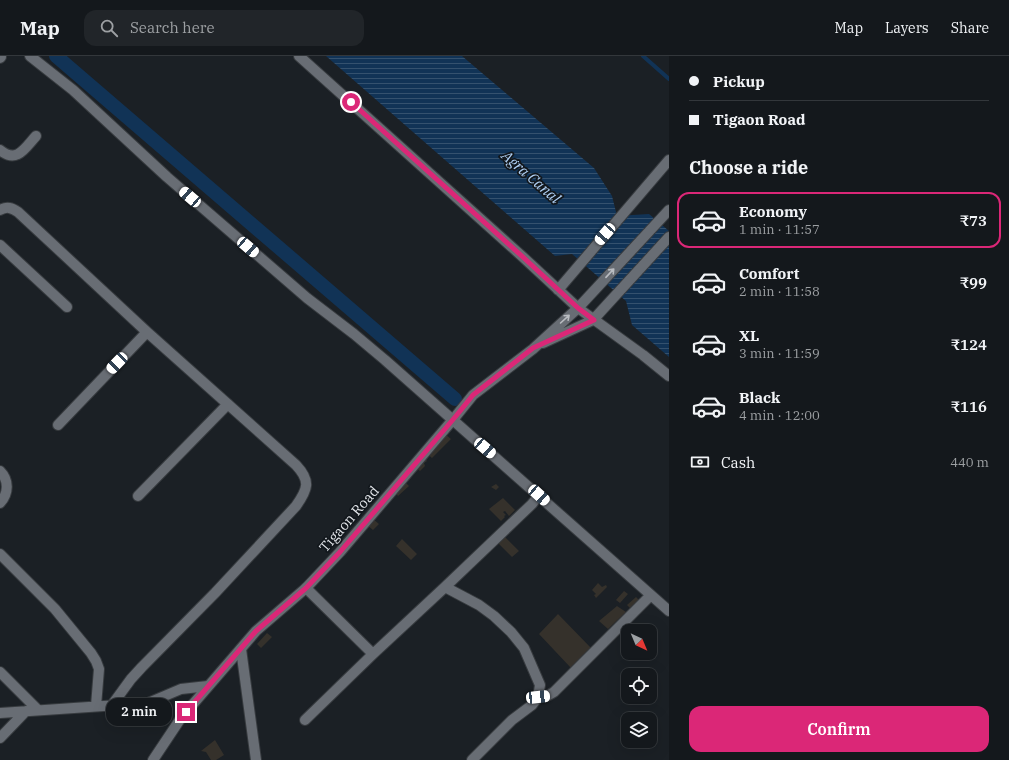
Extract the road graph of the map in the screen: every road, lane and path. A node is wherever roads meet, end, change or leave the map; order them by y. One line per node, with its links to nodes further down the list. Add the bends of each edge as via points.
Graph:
1 (30, 56): 18 (street, via 73,90 307,298)
2 (299, 56): 10 (street)
3 (36, 136): 4 (street, via 16,155 6,155)
4 (0, 150)
5 (669, 160): 10 (street)
6 (0, 210): 14 (street, via 7,207 18,212)
7 (668, 211): 11 (street, Tigaon Road, one-way to 7)
8 (669, 238): 13 (street)
9 (0, 245): 12 (street)
10 (558, 290): 11 (street)
11 (580, 305): 13 (street); 15 (street, Tigaon Road, one-way to 11)
12 (67, 307)
13 (596, 317): 15 (street); 16 (street)
14 (147, 332): 17 (street); 19 (street)
15 (533, 348): 18 (street, Tigaon Road, via 473,395)
16 (669, 376)
17 (228, 404): 22 (street); 34 (street, via 302,471 307,486 304,495 215,593 136,673)
18 (454, 418): 21 (street); 26 (street, Tigaon Road, via 340,552)
19 (58, 425)
20 (0, 470): 23 (street, via 6,479 7,490)
21 (539, 495): 25 (street); 27 (street)
22 (138, 496)
23 (0, 503)
24 (0, 554): 35 (street, via 55,609 91,653 99,669)
25 (445, 587): 30 (street); 33 (street, via 480,605 511,632 524,648 537,677 540,685)
26 (306, 588): 29 (street, Tigaon Road, via 256,631); 30 (street)
27 (651, 595): 28 (street); 33 (street, via 554,692)
28 (669, 610)
29 (241, 649): 32 (street, Tigaon Road); 42 (street)
30 (373, 654): 39 (street)
31 (0, 672): 36 (street)
32 (208, 686): 34 (street, via 181,689 148,703); 41 (street, Tigaon Road, via 181,718)
33 (538, 697): 43 (street)
34 (112, 705): 35 (street)
35 (96, 706): 36 (street)
36 (37, 709): 37 (street)
37 (26, 710): 38 (street); 40 (street)
38 (0, 713)
39 (305, 720)
40 (0, 738)
41 (153, 760)
42 (256, 760)
43 (472, 760)

